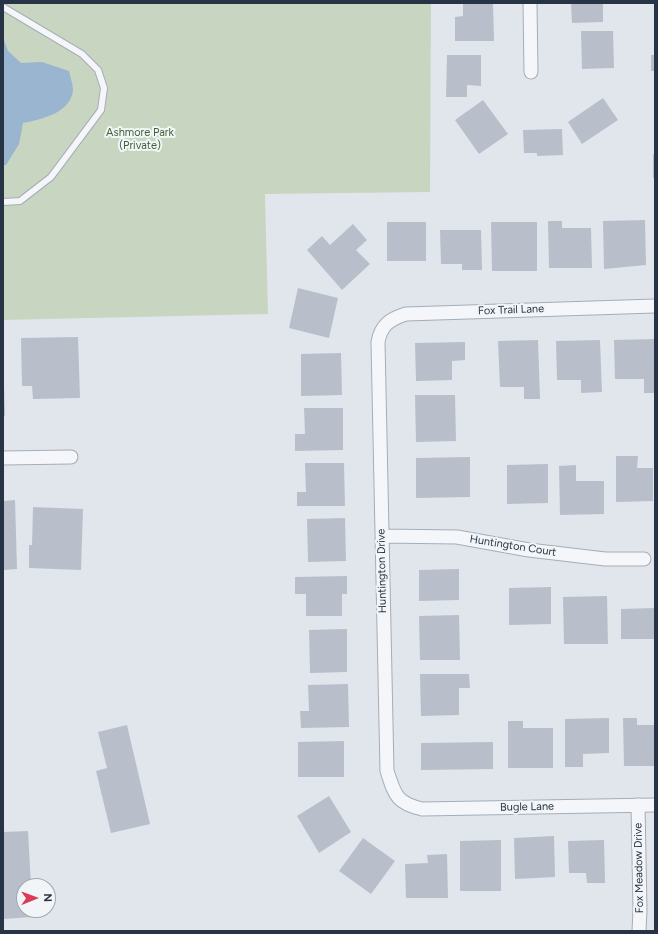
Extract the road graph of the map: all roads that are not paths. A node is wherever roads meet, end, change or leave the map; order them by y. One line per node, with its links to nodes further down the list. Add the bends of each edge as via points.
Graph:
1 (530, 3): 3 (street)
2 (3, 7): 4 (lane, via 82,54 98,70 104,88 101,110 51,178 20,201)
3 (531, 72)
4 (3, 202)
5 (655, 306): 6 (street, Fox Trail Lane, via 406,314 387,322)
6 (379, 338): 9 (street, Huntington Drive)
7 (71, 457): 8 (street)
8 (3, 458)
9 (382, 536): 10 (street, Huntington Court, via 457,537 529,550 605,559); 11 (street, Huntington Drive, via 387,772 394,794)
10 (644, 559)
11 (400, 801): 12 (street, Bugle Lane, via 422,809)
12 (638, 805): 13 (street, Bugle Lane); 14 (street, Fox Meadow Drive)
13 (655, 805)
14 (639, 931)

